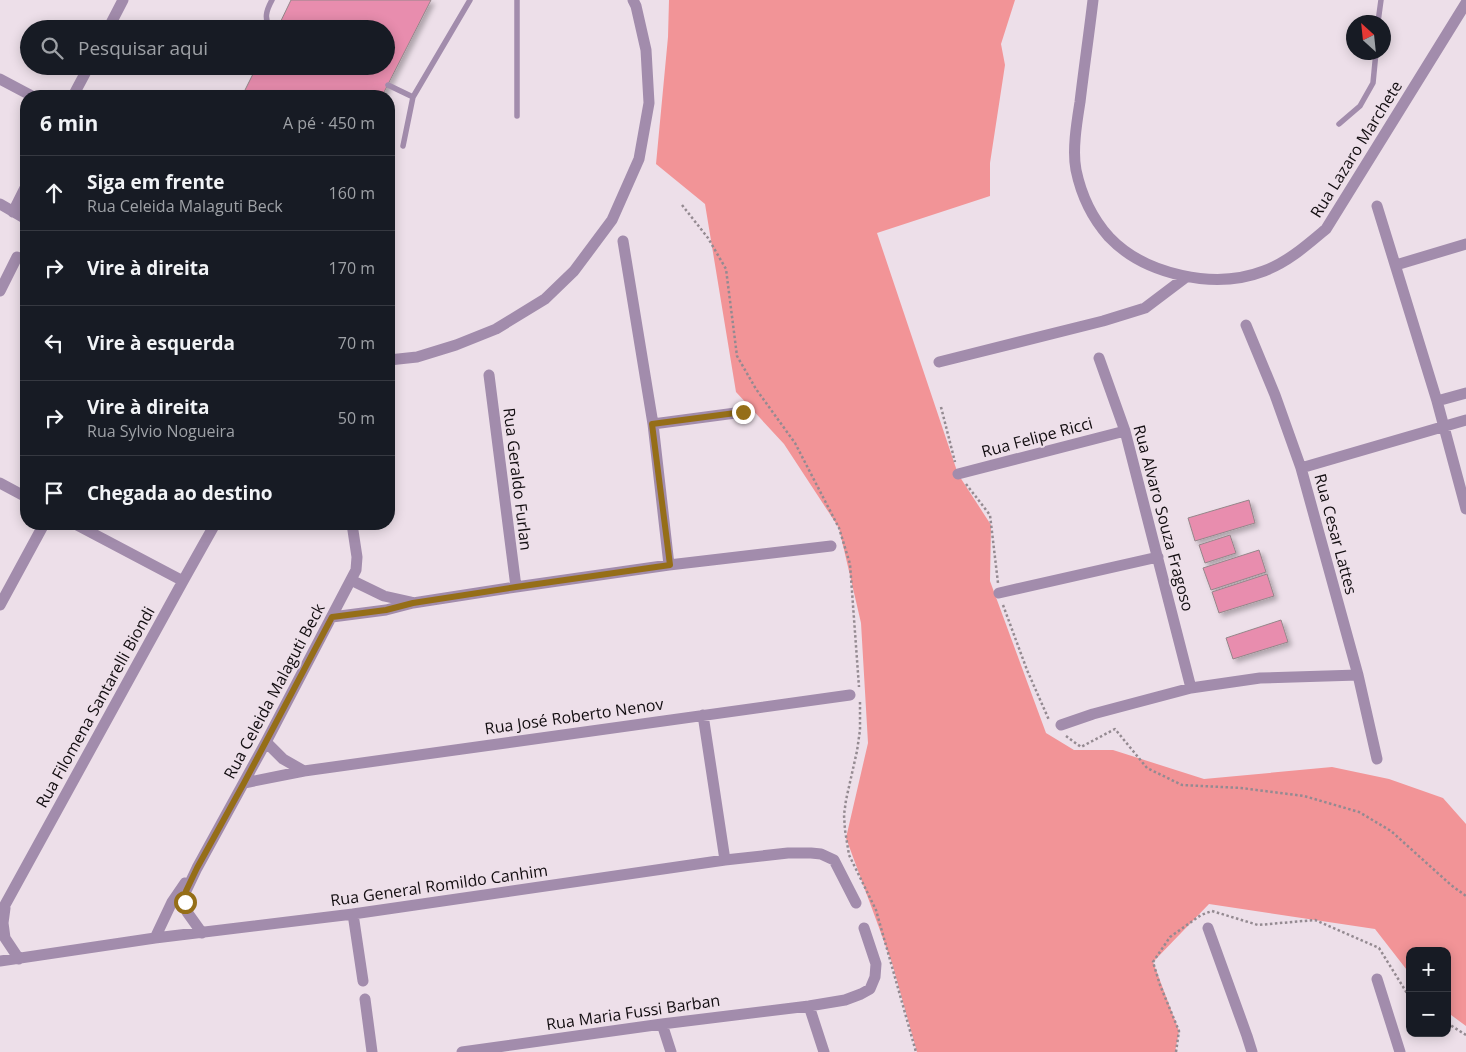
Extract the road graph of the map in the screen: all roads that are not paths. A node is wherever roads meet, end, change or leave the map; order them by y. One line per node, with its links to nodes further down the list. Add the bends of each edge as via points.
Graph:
1 (123, 0): 10 (street)
2 (272, 0): 11 (lane, via 266,11)
3 (470, 0): 18 (lane)
4 (517, 0): 19 (lane)
5 (633, 0): 35 (street, via 646,50 649,103 639,159 612,220 574,271 544,299 496,329 456,345)
6 (1093, 0): 31 (street, Rua Lazaro Marchete, via 1076,136 1075,167 1083,196 1099,224 1126,251 1149,265)
7 (1381, 0): 9 (lane)
8 (1466, 3): 31 (street, Rua Lazaro Marchete, via 1326,229 1298,253 1264,271 1236,278 1208,280)
9 (1379, 15)
10 (113, 20)
11 (267, 20)
12 (1375, 60): 20 (lane, via 1373,83 1360,106)
13 (84, 75): 17 (street)
14 (0, 79): 16 (street)
15 (388, 86): 18 (lane)
16 (21, 90)
17 (76, 90)
18 (413, 97): 21 (lane)
19 (517, 116)
20 (1339, 124)
21 (403, 146)
22 (20, 198): 25 (street)
23 (0, 204): 25 (street)
24 (1377, 206): 30 (street)
25 (13, 212): 26 (street)
26 (20, 216)
27 (623, 241): 42 (street)
28 (1466, 244): 30 (street)
29 (17, 257): 32 (street)
30 (1396, 265): 39 (street)
31 (1186, 277): 36 (street, via 1145,308)
32 (0, 291)
33 (1246, 325): 45 (street, Rua Cesar Lattes)
34 (1099, 358): 44 (street, Rua Alvaro Souza Fragoso)
35 (395, 359)
36 (938, 362)
37 (489, 375): 59 (street, Rua Geraldo Furlan)
38 (1466, 393): 39 (street)
39 (1437, 400): 43 (street)
40 (743, 412): 42 (street)
41 (1466, 420): 43 (street)
42 (652, 424): 56 (street)
43 (1444, 426): 45 (street); 49 (street)
44 (1125, 431): 46 (street, Rua Felipe Ricci); 55 (street, Rua Alvaro Souza Fragoso)
45 (1301, 468): 64 (street, Rua Cesar Lattes)
46 (958, 474)
47 (0, 483): 48 (street)
48 (20, 494)
49 (1466, 509)
50 (41, 530): 62 (street)
51 (86, 530): 58 (street)
52 (212, 530): 58 (street, Rua Filomena Santarelli Biondi)
53 (353, 530): 57 (street, Rua Celeida Malaguti Beck, via 357,557)
54 (831, 546): 56 (street)
55 (1158, 557): 60 (street); 65 (street, Rua Alvaro Souza Fragoso)
56 (670, 565): 59 (street)
57 (351, 580): 61 (street, via 384,596); 63 (street, Rua Celeida Malaguti Beck)
58 (183, 581): 76 (street, Rua Filomena Santarelli Biondi)
59 (516, 587): 61 (street)
60 (999, 593)
61 (413, 603): 63 (street)
62 (0, 605)
63 (332, 617): 69 (street, Rua Celeida Malaguti Beck)
64 (1358, 675): 65 (street, via 1260,678); 70 (street, Rua Cesar Lattes)
65 (1191, 688): 68 (street)
66 (855, 693): 67 (street, Rua José Roberto Nenov)
67 (703, 715): 71 (street, Rua José Roberto Nenov); 73 (street)
68 (1061, 726)
69 (266, 742): 71 (street, via 283,759); 72 (street, Rua Celeida Malaguti Beck)
70 (1377, 759)
71 (304, 771): 72 (street, Rua José Roberto Nenov)
72 (244, 783): 74 (street, Rua Celeida Malaguti Beck)
73 (725, 860): 75 (street, Rua General Romildo Canhim, via 788,853 821,854 834,860); 77 (street, Rua General Romildo Canhim)
74 (197, 868): 80 (street, Rua Celeida Malaguti Beck, via 186,891 185,902 187,912); 81 (street, Rua Celeida Malaguti Beck, via 172,902)
75 (856, 903)
76 (2, 911): 82 (street, Rua Filomena Santarelli Biondi, via 5,938)
77 (353, 914): 80 (street, Rua General Romildo Canhim); 85 (street)
78 (864, 928): 87 (street, via 876,964 870,989 845,1000)
79 (1208, 928): 94 (street)
80 (202, 932): 81 (street, Rua General Romildo Canhim)
81 (155, 938): 82 (street, Rua General Romildo Canhim)
82 (19, 959): 83 (street, Rua General Romildo Canhim)
83 (0, 961)
84 (1377, 979): 95 (street)
85 (363, 981)
86 (365, 999): 90 (street)
87 (809, 1006): 88 (street, Rua Maria Fussi Barban); 93 (street)
88 (662, 1024): 89 (street, Rua Maria Fussi Barban); 92 (street)
89 (511, 1049): 91 (street, Rua Maria Fussi Barban)
90 (372, 1052)
91 (462, 1052)
92 (671, 1052)
93 (824, 1052)
94 (1252, 1052)
95 (1400, 1052)

